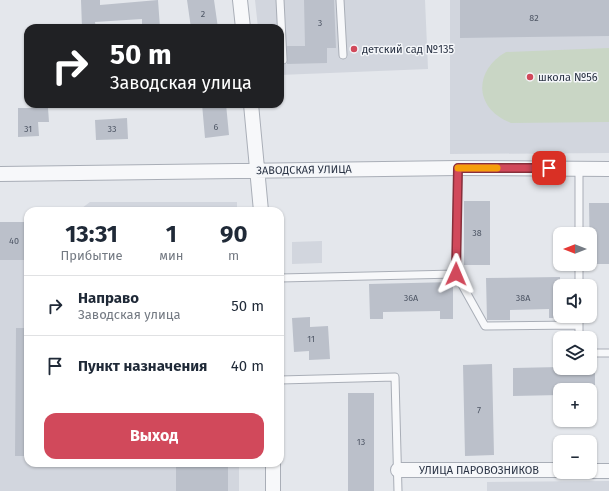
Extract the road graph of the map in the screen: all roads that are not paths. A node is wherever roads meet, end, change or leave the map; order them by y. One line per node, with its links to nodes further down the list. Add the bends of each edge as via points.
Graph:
1 (240, 0): 4 (street)
2 (280, 0): 5 (lane)
3 (340, 0): 6 (lane)
4 (243, 24)
5 (281, 24)
6 (343, 55)
7 (251, 108): 11 (street)
8 (458, 168): 9 (street, ЗАВОДСКАЯ УЛИЦА); 11 (street, ЗАВОДСКАЯ УЛИЦА); 15 (lane)
9 (579, 169): 10 (street, ЗАВОДСКАЯ УЛИЦА); 14 (lane)
10 (609, 169)
11 (258, 170): 12 (street, ЗАВОДСКАЯ УЛИЦА); 13 (street)
12 (0, 174)
13 (261, 207)
14 (579, 227)
15 (456, 274): 16 (lane); 17 (lane, via 485,326)
16 (284, 278)
17 (579, 325): 18 (lane)
18 (579, 331)
19 (597, 353): 20 (lane)
20 (609, 353)
21 (284, 380): 23 (lane, via 395,377)
22 (273, 467): 27 (street)
23 (398, 470): 24 (street, УЛИЦА ПАРОВОЗНИКОВ); 28 (lane)
24 (553, 470)
25 (597, 471): 26 (street)
26 (609, 471)
27 (273, 491)
28 (398, 491)

